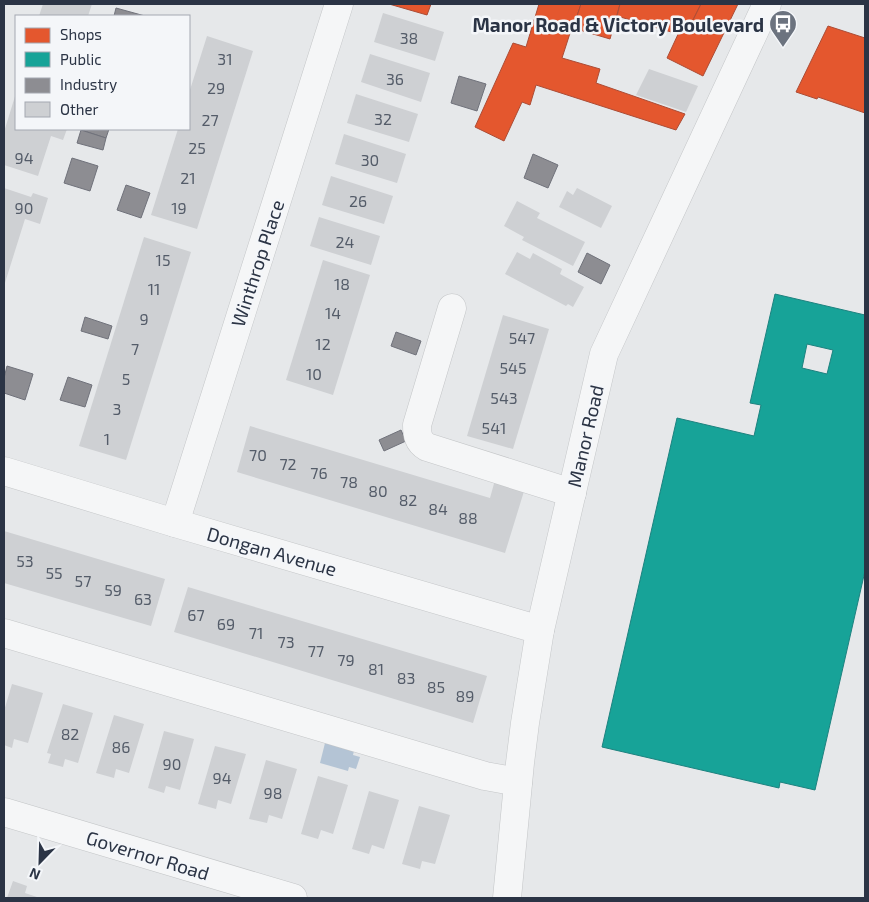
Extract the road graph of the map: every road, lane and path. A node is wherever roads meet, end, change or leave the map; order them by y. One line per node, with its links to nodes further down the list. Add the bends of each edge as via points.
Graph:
1 (339, 4): 6 (street, Winthrop Place)
2 (767, 4): 5 (street, Manor Road, via 604,354)
3 (452, 308): 5 (street, via 417,425 423,445)
4 (4, 471): 6 (street, Dongan Avenue)
5 (572, 493): 7 (street, Manor Road)
6 (175, 523): 7 (street, Dongan Avenue)
7 (540, 630): 9 (street, Manor Road)
8 (4, 633): 9 (street, via 485,776)
9 (518, 782): 12 (street, Manor Road)
10 (4, 812): 11 (street, Governor Road)
11 (293, 898)
12 (507, 898)

